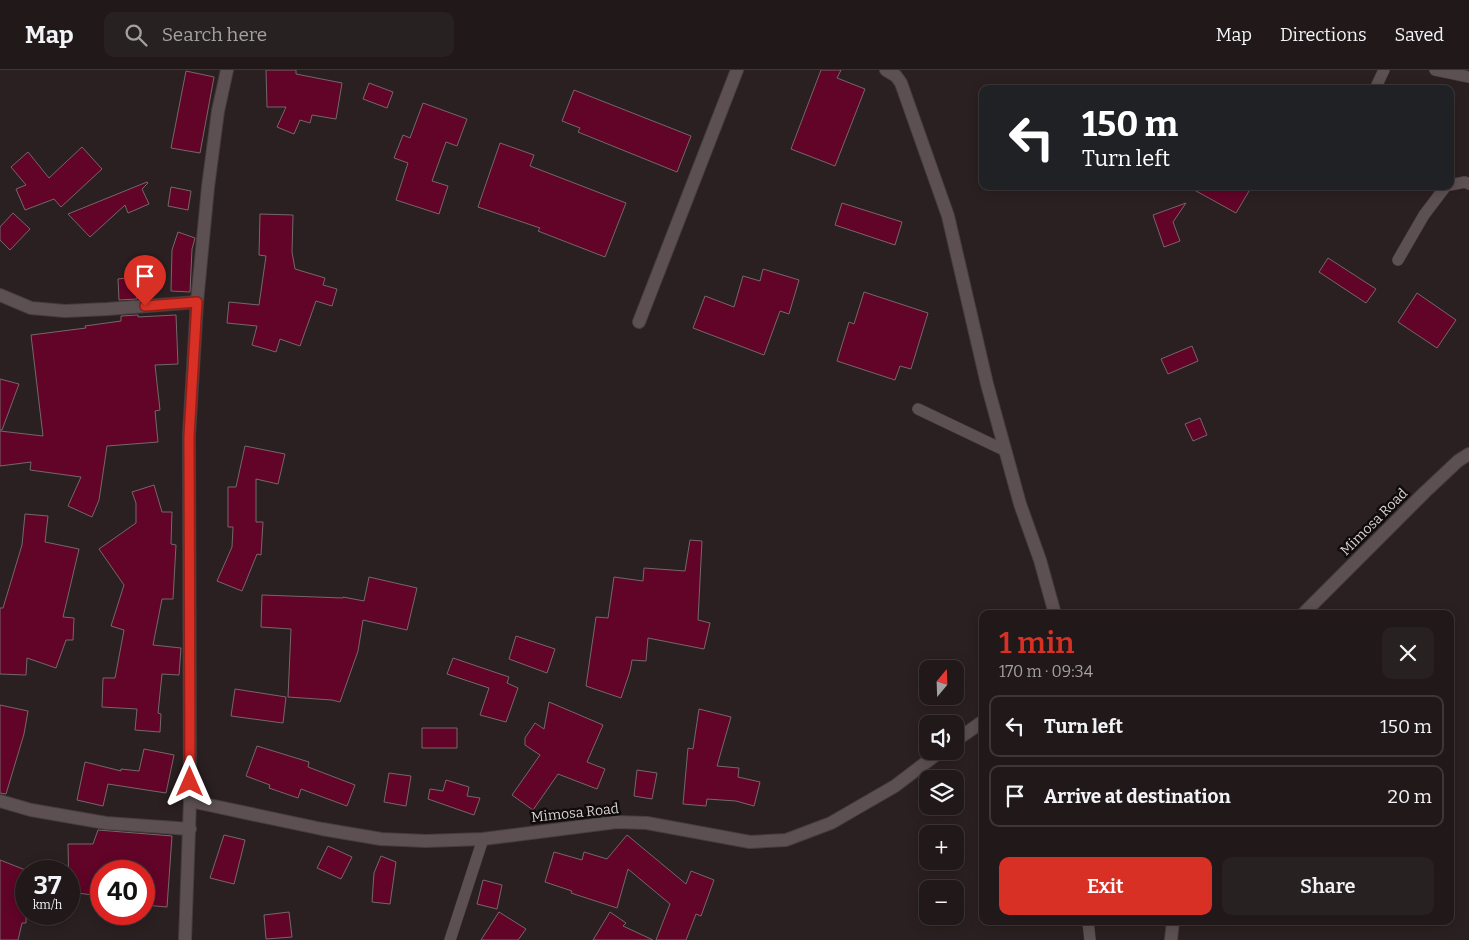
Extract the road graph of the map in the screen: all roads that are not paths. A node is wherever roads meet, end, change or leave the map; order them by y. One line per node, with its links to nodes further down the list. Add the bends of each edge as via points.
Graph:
1 (227, 70): 13 (street, via 208,187)
2 (737, 70): 14 (street)
3 (886, 70): 16 (street, via 901,83 948,216)
4 (1384, 70): 7 (lane)
5 (1436, 70): 6 (lane)
6 (1469, 78)
7 (1377, 85)
8 (1454, 184): 9 (lane)
9 (1469, 184)
10 (1443, 190): 11 (lane)
11 (1398, 260)
12 (0, 295): 13 (street, via 31,308 65,311)
13 (197, 302): 23 (street, via 189,436)
14 (639, 322)
15 (918, 409): 16 (lane)
16 (1006, 451): 18 (street)
17 (1469, 454): 19 (street, Mimosa Road, via 1425,492)
18 (1054, 610)
19 (1307, 610)
20 (979, 724): 21 (street)
21 (964, 735)
22 (929, 760): 26 (street, Mimosa Road, via 895,786 831,823 786,840 750,842 647,822 617,822)
23 (190, 800): 25 (street); 26 (street, Mimosa Road, via 381,839)
24 (0, 801): 25 (street, via 31,810 106,823)
25 (190, 828): 29 (street)
26 (483, 838): 30 (lane)
27 (1088, 925): 31 (lane)
28 (1173, 925): 32 (street)
29 (186, 940)
30 (450, 940)
31 (1090, 940)
32 (1171, 940)

